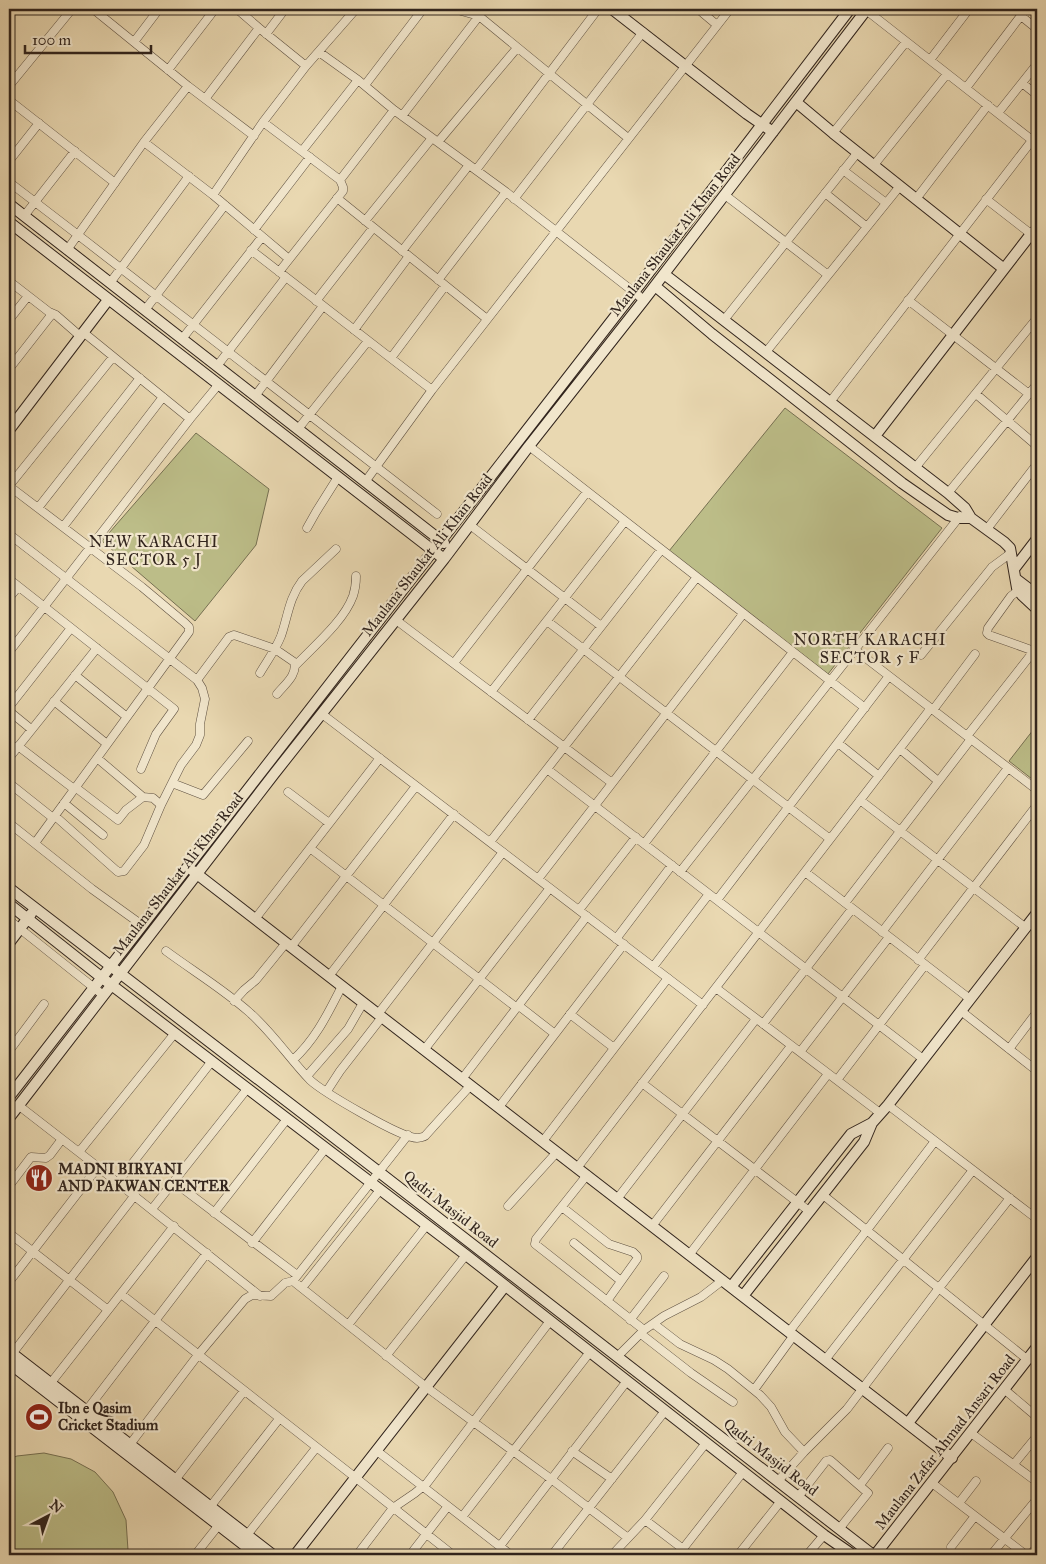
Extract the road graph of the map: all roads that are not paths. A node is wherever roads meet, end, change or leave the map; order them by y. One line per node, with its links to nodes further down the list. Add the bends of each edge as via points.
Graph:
1 (72, 9): 37 (street)
2 (93, 9): 24 (street)
3 (159, 9): 24 (street)
4 (215, 9): 32 (street)
5 (237, 9): 20 (street)
6 (285, 9): 23 (street)
7 (356, 9): 27 (street)
8 (423, 9): 35 (street)
9 (454, 9): 18 (street)
10 (598, 9): 33 (street)
11 (612, 9): 22 (street)
12 (698, 9): 19 (street)
13 (730, 9): 19 (street)
14 (850, 9): 51 (street, Maulana Shaukat Ali Khan Road)
15 (969, 9): 28 (street)
16 (867, 10): 25 (street); 43 (street, Maulana Shaukat Ali Khan Road)
17 (1023, 12): 21 (street); 39 (street)
18 (479, 16): 26 (street); 48 (street)
19 (717, 25): 30 (street)
20 (259, 28): 23 (street); 41 (street)
21 (1037, 28)
22 (643, 32): 30 (street); 44 (street)
23 (266, 34): 31 (street)
24 (134, 42): 32 (street)
25 (906, 42): 28 (street); 53 (street)
26 (517, 48): 33 (street); 57 (street)
27 (319, 52): 31 (street); 35 (street)
28 (930, 60): 34 (street)
29 (1037, 64): 36 (street)
30 (686, 65): 51 (street); 55 (street)
31 (306, 66): 49 (street)
32 (168, 70): 38 (street)
33 (548, 74): 44 (street); 66 (street)
34 (947, 74): 39 (street); 65 (street)
35 (361, 83): 46 (street); 60 (street)
36 (1022, 83): 40 (street); 47 (street)
37 (9, 86)
38 (188, 86): 41 (street); 58 (street)
39 (966, 88): 45 (street)
40 (1037, 95)
41 (205, 99): 54 (street)
42 (9, 100): 50 (street)
43 (796, 102): 52 (street, Maulana Shaukat Ali Khan Road); 53 (street)
44 (587, 105): 55 (street); 78 (street)
45 (988, 105): 47 (street); 79 (street)
46 (394, 110): 48 (street); 69 (street)
47 (998, 113): 56 (street)
48 (402, 116): 57 (street)
49 (263, 122): 54 (street); 60 (street)
50 (39, 123): 59 (street); 63 (street)
51 (761, 124): 52 (street); 112 (street, Maulana Shaukat Ali Khan Road)
52 (773, 132): 76 (street, Maulana Shaukat Ali Khan Road)
53 (833, 133): 61 (street)
54 (254, 136): 75 (street)
55 (628, 138): 91 (street)
56 (1036, 139): 80 (street)
57 (435, 140): 64 (street); 86 (street)
58 (144, 142): 68 (street); 71 (street)
59 (75, 151): 71 (street); 81 (street)
60 (302, 151): 62 (street)
61 (858, 152): 65 (street); 67 (street)
62 (310, 157): 69 (street); 90 (street)
63 (9, 161)
64 (469, 165): 66 (street); 99 (street)
65 (874, 165): 72 (street)
66 (476, 170): 73 (street)
67 (844, 170): 74 (street); 82 (street)
68 (189, 176): 75 (street); 101 (street)
69 (340, 180): 77 (street, via 344,187)
70 (9, 182): 81 (street)
71 (116, 183): 94 (street)
72 (900, 186): 79 (street); 82 (street)
73 (506, 192): 78 (street); 107 (street)
74 (825, 193): 88 (street); 96 (street)
75 (213, 195): 84 (street)
76 (725, 195): 96 (street); 104 (street, Maulana Shaukat Ali Khan Road)
77 (336, 198): 86 (street); 100 (street)
78 (514, 199): 91 (street)
79 (916, 199): 93 (street)
80 (986, 199): 92 (street); 93 (street)
81 (35, 203): 85 (street); 94 (street)
82 (886, 203): 88 (street)
83 (9, 204): 85 (street)
84 (226, 205): 90 (street); 114 (street)
85 (24, 216): 97 (street)
86 (365, 221): 89 (street)
87 (9, 222): 115 (street)
88 (867, 227): 105 (street)
89 (373, 228): 99 (street); 118 (street)
90 (254, 230): 95 (street)
91 (556, 231): 112 (street); 122 (street)
92 (1035, 233): 102 (street)
93 (960, 234): 102 (street); 117 (street)
94 (78, 235): 97 (street); 101 (street)
95 (262, 237): 98 (street); 100 (street)
96 (786, 242): 105 (street); 124 (street)
97 (67, 250): 109 (street)
98 (251, 250): 103 (street); 125 (street)
99 (405, 254): 107 (street); 126 (street)
100 (290, 259): 103 (street)
101 (120, 268): 109 (street); 114 (street)
102 (1004, 269): 128 (street)
103 (279, 272): 106 (street)
104 (664, 274): 111 (street, Maulana Shaukat Ali Khan Road); 124 (street)
105 (828, 275): 132 (street)
106 (286, 277): 118 (street); 131 (street)
107 (438, 280): 110 (street)
108 (9, 281): 113 (street)
109 (110, 282): 119 (street)
110 (445, 286): 122 (street); 134 (street)
111 (655, 286): 116 (street, Maulana Shaukat Ali Khan Road); 148 (street)
112 (634, 292): 116 (street); 178 (street, Maulana Shaukat Ali Khan Road)
113 (28, 296): 120 (street); 123 (street)
114 (156, 296): 119 (street); 125 (street)
115 (108, 300): 127 (street); 140 (street)
116 (644, 300): 156 (street, Maulana Shaukat Ali Khan Road)
117 (908, 300): 128 (street); 149 (street)
118 (320, 303): 126 (street); 139 (street)
119 (145, 310): 129 (street)
120 (52, 314): 127 (street); 136 (street)
121 (1037, 318): 137 (street)
122 (487, 319): 143 (street)
123 (9, 320)
124 (724, 320): 132 (street)
125 (193, 325): 129 (street); 131 (street)
126 (354, 330): 130 (street)
127 (82, 334): 133 (street); 153 (street)
128 (953, 335): 137 (street); 155 (street)
129 (182, 339): 135 (street)
130 (368, 341): 134 (street); 150 (street)
131 (228, 352): 135 (street); 139 (street)
132 (766, 352): 142 (street)
133 (114, 357): 138 (street); 163 (street)
134 (390, 358): 143 (street)
135 (217, 366): 146 (street)
136 (9, 369)
137 (996, 369): 144 (street); 145 (street)
138 (140, 378): 147 (street); 166 (street)
139 (266, 381): 146 (street); 150 (street)
140 (219, 384): 151 (street); 161 (street)
141 (1037, 384): 145 (street)
142 (811, 387): 148 (street); 149 (street)
143 (432, 390): 159 (street)
144 (976, 394): 152 (street); 160 (street)
145 (1029, 394): 152 (street)
146 (255, 396): 154 (street)
147 (163, 397): 151 (street); 173 (street)
148 (799, 402): 169 (street, via 902,483 948,515)
149 (830, 402): 155 (street)
150 (309, 415): 154 (street); 159 (street)
151 (190, 419): 179 (street)
152 (1007, 420): 157 (street); 165 (street)
153 (9, 428)
154 (298, 429): 162 (street)
155 (875, 436): 160 (street)
156 (529, 446): 164 (street); 172 (street, Maulana Shaukat Ali Khan Road)
157 (1037, 446)
158 (1037, 464): 175 (street)
159 (376, 467): 162 (street); 168 (street)
160 (914, 468): 165 (street)
161 (338, 477): 174 (street); 182 (street)
162 (365, 482): 178 (street)
163 (9, 486): 166 (street)
164 (587, 492): 171 (street); 186 (street)
165 (948, 493): 167 (street)
166 (38, 508): 173 (street)
167 (965, 508): 169 (street); 170 (street)
168 (437, 514)
169 (958, 518): 170 (street); 207 (street)
170 (971, 518): 175 (street)
171 (625, 521): 183 (street); 196 (street)
172 (470, 525): 181 (street, Maulana Shaukat Ali Khan Road); 186 (street)
173 (63, 527): 179 (street)
174 (307, 528)
175 (987, 529): 184 (street, via 1010,548)
176 (9, 534): 190 (street)
177 (1037, 539): 187 (street)
178 (440, 540): 181 (street); 182 (street, Maulana Shaukat Ali Khan Road)
179 (90, 548): 190 (street); 213 (street, via 188,627 189,632)
180 (336, 549): 205 (street, via 297,587)
181 (452, 549): 185 (street, Maulana Shaukat Ali Khan Road)
182 (432, 550): 185 (street); 280 (street, Maulana Shaukat Ali Khan Road)
183 (661, 550): 189 (street); 202 (street)
184 (1011, 553): 187 (street); 212 (street, via 992,567)
185 (444, 559): 200 (street, Maulana Shaukat Ali Khan Road)
186 (527, 569): 196 (street); 214 (street)
187 (1015, 574): 193 (street); 194 (street)
188 (356, 576): 215 (street, via 354,595 346,608)
189 (697, 577): 199 (street); 218 (street)
190 (66, 578): 197 (street); 213 (street)
191 (9, 579): 192 (street)
192 (18, 586): 195 (street); 197 (street)
193 (1019, 590): 198 (street); 208 (street, via 1011,596 987,633)
194 (1037, 595)
195 (9, 598)
196 (565, 599): 201 (street); 202 (street)
197 (44, 607): 203 (street); 209 (street)
198 (1037, 609)
199 (743, 614): 210 (street); 229 (street)
200 (396, 620): 214 (street); 230 (street, Maulana Shaukat Ali Khan Road)
201 (547, 621): 206 (street); 223 (street)
202 (601, 626): 206 (street)
203 (71, 628): 204 (street); 227 (street)
204 (96, 648): 217 (street); 222 (street)
205 (275, 649): 215 (street); 216 (street); 220 (street, via 231,636)
206 (584, 649): 218 (street); 232 (street)
207 (854, 649): 219 (street); 221 (street)
208 (1035, 649): 234 (street)
209 (9, 652)
210 (793, 652): 221 (street); 241 (street)
211 (975, 654): 228 (street)
212 (920, 655)
213 (170, 658): 220 (street); 222 (street)
214 (454, 663): 223 (street)
215 (295, 666): 224 (street, via 294,674)
216 (260, 674)
217 (75, 675): 225 (street); 231 (street)
218 (619, 676): 229 (street); 239 (street)
219 (889, 676): 226 (street); 228 (street)
220 (197, 680): 252 (street, via 205,699 200,736)
221 (830, 681): 226 (street); 249 (street)
222 (149, 688): 231 (street); 245 (street, via 174,709 156,734)
223 (492, 692): 232 (street)
224 (277, 694)
225 (54, 701): 233 (street); 237 (street)
226 (864, 708): 236 (street)
227 (9, 709): 233 (street)
228 (932, 709): 234 (street); 240 (street)
229 (666, 713): 241 (street); 253 (street)
230 (322, 714): 244 (street); 283 (street, Maulana Shaukat Ali Khan Road)
231 (127, 717): 237 (street)
232 (528, 720): 239 (street)
233 (31, 730): 238 (street)
234 (969, 738): 246 (street); 250 (street)
235 (248, 741): 252 (street, via 203,794)
236 (838, 743): 248 (street); 264 (street)
237 (107, 744): 243 (street)
238 (18, 746): 242 (street); 255 (street)
239 (564, 748): 247 (street); 253 (street)
240 (900, 749): 248 (street); 250 (street)
241 (716, 751): 249 (street); 275 (street)
242 (9, 758)
243 (97, 758): 255 (street); 258 (street)
244 (380, 758): 254 (street); 268 (street)
245 (141, 768)
246 (1008, 768): 256 (street); 278 (street)
247 (547, 769): 263 (street); 273 (street)
248 (879, 776): 259 (street)
249 (752, 779): 264 (street); 281 (street)
250 (938, 781): 269 (street)
251 (9, 783): 266 (street)
252 (172, 783): 261 (street)
253 (612, 783): 263 (street)
254 (416, 786): 265 (street); 284 (street)
255 (75, 788): 258 (street, via 118,820); 260 (street)
256 (1037, 790)
257 (288, 792): 268 (street)
258 (143, 797): 261 (street, via 153,798)
259 (860, 800): 269 (street); 272 (street)
260 (64, 803): 266 (street); 270 (street)
261 (161, 804): 266 (street, via 144,845 121,873)
262 (1037, 805): 288 (street)
263 (594, 806): 271 (street); 285 (street)
264 (789, 807): 272 (street); 290 (street)
265 (454, 814): 273 (street); 293 (street)
266 (54, 817): 274 (street)
267 (9, 823): 274 (street)
268 (329, 823): 276 (street)
269 (900, 831): 278 (street); 291 (street)
270 (103, 835)
271 (636, 837): 275 (street); 296 (street)
272 (830, 839): 282 (street)
273 (490, 842): 277 (street)
274 (35, 843): 302 (street)
275 (644, 844): 279 (street)
276 (310, 848): 284 (street); 300 (street)
277 (504, 852): 285 (street); 309 (street)
278 (938, 860): 288 (street); 306 (street)
279 (672, 865): 281 (street); 307 (street)
280 (187, 866): 283 (street); 302 (street, Maulana Shaukat Ali Khan Road)
281 (680, 872): 289 (street)
282 (805, 872): 291 (street); 305 (street)
283 (198, 874): 300 (street); 318 (street, Maulana Shaukat Ali Khan Road)
284 (346, 876): 293 (street); 311 (street)
285 (538, 879): 287 (street)
286 (9, 888): 294 (street, Qadri Masjid Road)
287 (550, 888): 296 (street); 322 (street)
288 (974, 888): 304 (street); 313 (street)
289 (709, 894): 290 (street); 316 (street)
290 (717, 900): 305 (street)
291 (845, 903): 295 (street)
292 (9, 904): 299 (street, Qadri Masjid Road)
293 (384, 905): 309 (street); 319 (street)
294 (36, 908): 299 (street); 315 (street, Qadri Masjid Road)
295 (852, 909): 306 (street); 317 (street)
296 (579, 910): 298 (street)
297 (1037, 913): 304 (street)
298 (587, 916): 307 (street); 334 (street)
299 (27, 919): 303 (street); 320 (street, Qadri Masjid Road)
300 (255, 919): 311 (street)
301 (9, 920): 303 (street)
302 (142, 925): 315 (street, Maulana Shaukat Ali Khan Road)
303 (20, 928): 308 (street); 325 (street)
304 (1026, 928): 329 (street)
305 (758, 932): 317 (street); 326 (street)
306 (885, 934): 313 (street); 328 (street)
307 (616, 939): 310 (street)
308 (9, 943)
309 (433, 943): 322 (street); 338 (street)
310 (624, 944): 316 (street); 337 (street)
311 (288, 945): 319 (street); 330 (street)
312 (166, 951): 330 (street)
313 (918, 960): 314 (street)
314 (926, 965): 329 (street); 341 (street)
315 (111, 967): 318 (street, Qadri Masjid Road); 320 (street, Maulana Shaukat Ali Khan Road)
316 (653, 967): 321 (street)
317 (806, 969): 328 (street); 340 (street)
318 (120, 974): 323 (street, Maulana Shaukat Ali Khan Road); 382 (street, Qadri Masjid Road)
319 (329, 976): 324 (street)
320 (101, 977): 323 (street, Qadri Masjid Road); 325 (street, Maulana Shaukat Ali Khan Road)
321 (668, 978): 333 (street); 345 (street)
322 (480, 979): 334 (street); 347 (street)
323 (111, 985): 327 (street, Maulana Shaukat Ali Khan Road); 342 (street, Qadri Masjid Road)
324 (342, 986): 331 (street); 351 (street, via 316,1034)
325 (94, 987): 327 (street); 361 (street, Maulana Shaukat Ali Khan Road)
326 (716, 988): 333 (street); 339 (street)
327 (103, 995): 362 (street, Maulana Shaukat Ali Khan Road)
328 (842, 997): 341 (street); 349 (street)
329 (970, 999): 335 (street)
330 (234, 1001): 351 (street, via 262,1024)
331 (363, 1003): 338 (street); 355 (street, via 348,1029)
332 (44, 1004): 348 (street)
333 (703, 1005): 358 (street)
334 (518, 1007): 343 (street); 357 (street)
335 (961, 1011): 346 (street); 350 (street)
336 (1037, 1012): 346 (street)
337 (570, 1014): 343 (street); 345 (street)
338 (380, 1016): 347 (street); 360 (street)
339 (756, 1018): 340 (street); 366 (street)
340 (763, 1024): 344 (street)
341 (879, 1026): 350 (street); 356 (street)
342 (175, 1033): 352 (street, Qadri Masjid Road); 376 (street)
343 (555, 1034): 364 (street)
344 (791, 1046): 349 (street); 373 (street)
345 (614, 1048): 372 (street)
346 (1009, 1049): 353 (street)
347 (424, 1050): 357 (street)
348 (9, 1051)
349 (800, 1052): 354 (street)
350 (923, 1059): 363 (street)
351 (293, 1060): 355 (street)
352 (212, 1061): 359 (street, Qadri Masjid Road); 384 (street)
353 (1037, 1071)
354 (828, 1074): 356 (street); 380 (street)
355 (307, 1076): 360 (street)
356 (836, 1080): 365 (street)
357 (466, 1082): 364 (street); 370 (street, via 425,1136)
358 (642, 1083): 366 (street); 379 (street)
359 (247, 1089): 368 (street, Qadri Masjid Road); 385 (street)
360 (327, 1091): 370 (street)
361 (9, 1097)
362 (18, 1105): 367 (street, Maulana Shaukat Ali Khan Road); 371 (street)
363 (888, 1105): 365 (street); 374 (street)
364 (499, 1107): 372 (street)
365 (880, 1113): 369 (street)
366 (683, 1114): 373 (street); 392 (street)
367 (9, 1118)
368 (287, 1119): 375 (street, Qadri Masjid Road); 398 (street)
369 (872, 1123): 389 (street, via 864,1142); 393 (street, via 851,1134)
370 (408, 1136): 382 (street)
371 (62, 1139): 376 (street); 387 (street, via 46,1158 34,1156 30,1159)
372 (543, 1141): 377 (street)
373 (718, 1141): 380 (street); 402 (street)
374 (935, 1141): 381 (street); 403 (street)
375 (325, 1149): 386 (street, Qadri Masjid Road); 405 (street)
376 (79, 1152): 378 (street)
377 (557, 1152): 379 (street); 394 (street)
378 (98, 1167): 384 (street); 407 (street)
379 (577, 1168): 383 (street)
380 (755, 1169): 393 (street); 410 (street)
381 (973, 1170): 391 (street); 412 (street)
382 (379, 1172): 386 (street); 440 (street, Qadri Masjid Road)
383 (587, 1176): 392 (street); 395 (street)
384 (118, 1182): 390 (street)
385 (174, 1182): 396 (street); 398 (street)
386 (370, 1183): 388 (street, Qadri Masjid Road); 414 (street)
387 (9, 1186)
388 (380, 1190): 401 (street, Qadri Masjid Road); 420 (street)
389 (823, 1194): 397 (street); 403 (street)
390 (135, 1195): 396 (street); 415 (street)
391 (1010, 1198): 399 (street); 421 (street)
392 (617, 1199): 402 (street)
393 (798, 1202): 397 (street); 418 (street)
394 (508, 1206)
395 (562, 1207): 416 (street, via 609,1244 636,1254 637,1259); 425 (street, via 535,1244)
396 (152, 1209): 400 (street)
397 (809, 1210): 424 (street)
398 (214, 1213): 405 (street)
399 (1037, 1219)
400 (174, 1226): 408 (street); 422 (street)
401 (426, 1226): 409 (street, Qadri Masjid Road); 431 (street)
402 (652, 1226): 410 (street)
403 (867, 1231): 412 (street); 434 (street)
404 (9, 1232): 407 (street)
405 (252, 1243): 414 (street)
406 (574, 1243): 416 (street)
407 (32, 1252): 415 (street); 417 (street)
408 (207, 1252): 423 (street); 428 (street)
409 (466, 1255): 419 (street, Qadri Masjid Road); 439 (street)
410 (689, 1255): 418 (street)
411 (1037, 1257): 432 (street)
412 (903, 1260): 421 (street); 441 (street)
413 (664, 1276): 427 (street)
414 (295, 1278): 420 (street); 423 (street, via 271,1296)
415 (69, 1280): 426 (street); 438 (street)
416 (621, 1281): 425 (street)
417 (9, 1282)
418 (727, 1283): 424 (street); 430 (street)
419 (505, 1286): 429 (street, Qadri Masjid Road); 445 (street)
420 (302, 1288): 431 (street)
421 (939, 1288): 432 (street); 446 (street)
422 (120, 1294): 426 (street); 428 (street)
423 (260, 1296): 437 (street, via 252,1295 245,1300)
424 (743, 1296): 434 (street)
425 (606, 1301): 427 (street)
426 (108, 1310): 444 (street)
427 (630, 1320): 433 (street)
428 (154, 1321): 437 (street); 451 (street)
429 (550, 1321): 436 (street, Qadri Masjid Road); 455 (street)
430 (654, 1324): 433 (street); 447 (street, via 680,1344 728,1369)
431 (348, 1325): 439 (street)
432 (985, 1325): 442 (street); 456 (street)
433 (642, 1332): 440 (street); 450 (street)
434 (791, 1333): 441 (street); 447 (street)
435 (1037, 1347): 442 (street, Maulana Zafar Ahmad Ansari Road)
436 (590, 1352): 443 (street, Qadri Masjid Road); 464 (street)
437 (198, 1355): 449 (street); 462 (street)
438 (10, 1356): 444 (street); 462 (street)
439 (386, 1356): 445 (street)
440 (617, 1357): 474 (street, Qadri Masjid Road)
441 (825, 1360): 446 (street)
442 (1028, 1360): 448 (street, Maulana Zafar Ahmad Ansari Road)
443 (627, 1381): 452 (street, Qadri Masjid Road); 465 (street)
444 (50, 1384): 451 (street)
445 (426, 1387): 455 (street); 463 (street)
446 (863, 1388): 456 (street); 466 (street)
447 (754, 1390): 466 (street, via 771,1407 786,1432)
448 (1005, 1390): 453 (street); 457 (street, Maulana Zafar Ahmad Ansari Road)
449 (244, 1391): 454 (street); 473 (street)
450 (733, 1402)
451 (86, 1411): 462 (street)
452 (665, 1411): 459 (street, Qadri Masjid Road); 472 (street)
453 (1037, 1417)
454 (280, 1419): 460 (street); 485 (street)
455 (473, 1422): 464 (street); 479 (street)
456 (908, 1424): 467 (street)
457 (972, 1433): 467 (street, Maulana Zafar Ahmad Ansari Road); 468 (street)
458 (1037, 1436): 468 (street)
459 (706, 1443): 469 (street, Qadri Masjid Road); 490 (street)
460 (316, 1448): 470 (street); 495 (street)
461 (888, 1448): 478 (street)
462 (126, 1449): 473 (street); 491 (street)
463 (377, 1451): 470 (street); 479 (street)
464 (513, 1451): 471 (street); 489 (street)
465 (572, 1451): 471 (street); 472 (street)
466 (804, 1452): 474 (street)
467 (952, 1458): 477 (street, Maulana Zafar Ahmad Ansari Road)
468 (1014, 1464): 476 (street)
469 (743, 1472): 482 (street, Qadri Masjid Road); 501 (street)
470 (356, 1478): 486 (street); 505 (street)
471 (551, 1479): 487 (street); 498 (street)
472 (612, 1479): 487 (street)
473 (175, 1480): 485 (street)
474 (778, 1481): 480 (street, Qadri Masjid Road)
475 (976, 1481): 483 (street)
476 (1037, 1482)
477 (932, 1483): 483 (street); 516 (street, Maulana Zafar Ahmad Ansari Road)
478 (860, 1485): 480 (street, via 828,1459); 492 (street, via 868,1492 867,1495)
479 (423, 1487): 484 (street); 486 (street)
480 (798, 1497): 492 (street, Qadri Masjid Road)
481 (1037, 1499): 497 (street)
482 (781, 1501): 494 (street, Qadri Masjid Road); 513 (street)
483 (959, 1503): 488 (street)
484 (448, 1506): 489 (street); 493 (street)
485 (210, 1507): 491 (street)
486 (393, 1508): 493 (street); 506 (street)
487 (589, 1508): 496 (street); 510 (street)
488 (975, 1516): 497 (street); 499 (street)
489 (462, 1517): 498 (street)
490 (645, 1520): 496 (street); 501 (street)
491 (221, 1522): 495 (street); 502 (street); 503 (street)
492 (839, 1529): 516 (street, Qadri Masjid Road)
493 (426, 1534): 507 (street); 508 (street)
494 (824, 1534): 514 (street); 515 (street, Qadri Masjid Road)
495 (247, 1535): 504 (street)
496 (628, 1538): 511 (street)
497 (1004, 1538): 517 (street); 518 (street)
498 (500, 1546): 509 (street)
499 (951, 1547)
500 (1037, 1547): 519 (street)
501 (681, 1552): 512 (street)
502 (195, 1555)
503 (257, 1555)
504 (273, 1555)
505 (295, 1555)
506 (357, 1555)
507 (410, 1555)
508 (453, 1555)
509 (511, 1555)
510 (552, 1555)
511 (612, 1555)
512 (691, 1555)
513 (738, 1555)
514 (807, 1555)
515 (853, 1555)
516 (874, 1555)
517 (991, 1555)
518 (1026, 1555)
519 (1030, 1555)

